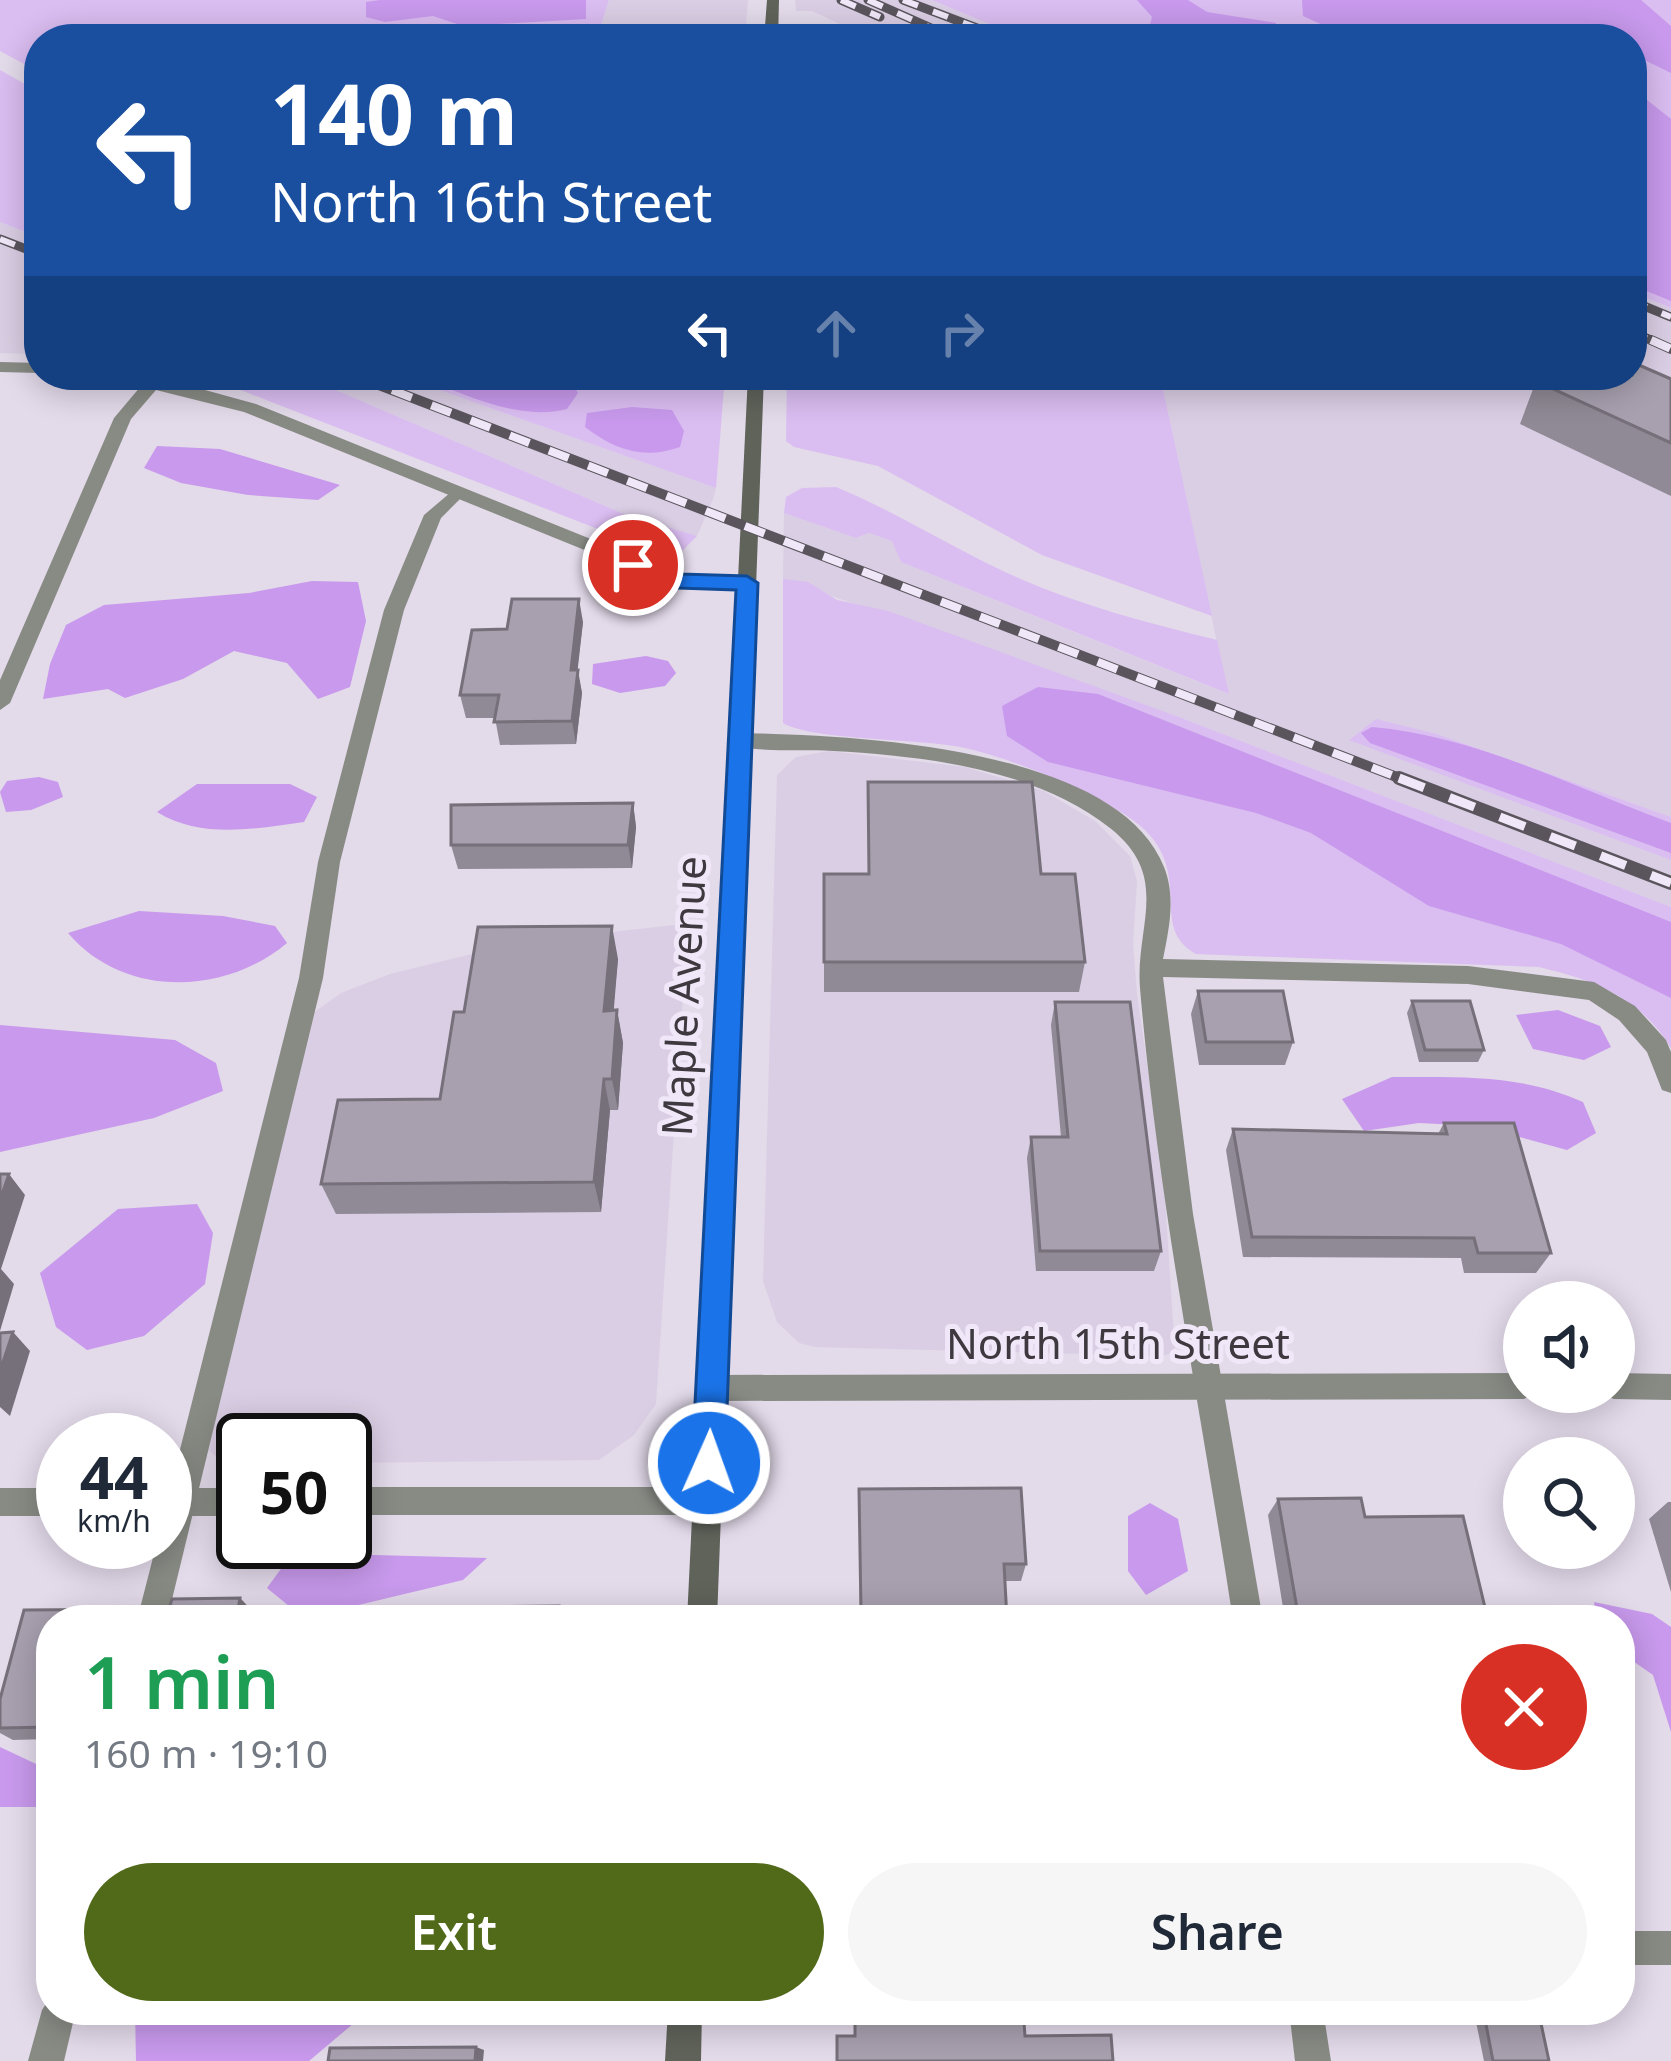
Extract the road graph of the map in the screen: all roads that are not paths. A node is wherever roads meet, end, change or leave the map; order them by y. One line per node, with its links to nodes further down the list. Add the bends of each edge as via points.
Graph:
1 (146, 390): 6 (street, via 123,418)
2 (186, 390): 4 (street, via 250,408)
3 (755, 390): 5 (main road, Maple Avenue)
4 (457, 494): 5 (street, via 678,580); 15 (street, via 433,515 394,610 329,862 310,978)
5 (747, 583): 7 (main road, Maple Avenue)
6 (0, 703)
7 (740, 740): 8 (street, via 962,756 1079,798 1128,830 1153,863); 14 (main road, Maple Avenue)
8 (1150, 968): 9 (street, via 1468,975 1594,992 1657,1047); 10 (street)
9 (1671, 1083)
10 (1208, 1385): 11 (street, North 15th Street); 14 (street, North 15th Street); 23 (street)
11 (1503, 1386)
12 (1635, 1386): 13 (street)
13 (1671, 1387)
14 (712, 1388): 16 (main road, Maple Avenue)
15 (192, 1429)
16 (707, 1501): 19 (street); 22 (main road, Maple Avenue)
17 (0, 1502): 18 (street)
18 (36, 1502)
19 (372, 1502)
20 (161, 1569): 21 (street)
21 (155, 1605)
22 (703, 1605)
23 (1245, 1605)
24 (1635, 1948): 25 (street)
25 (1671, 1948)
26 (55, 2025): 29 (street)
27 (684, 2025): 30 (main road)
28 (1308, 2025): 31 (street)
29 (46, 2061)
30 (683, 2061)
31 (1313, 2061)

